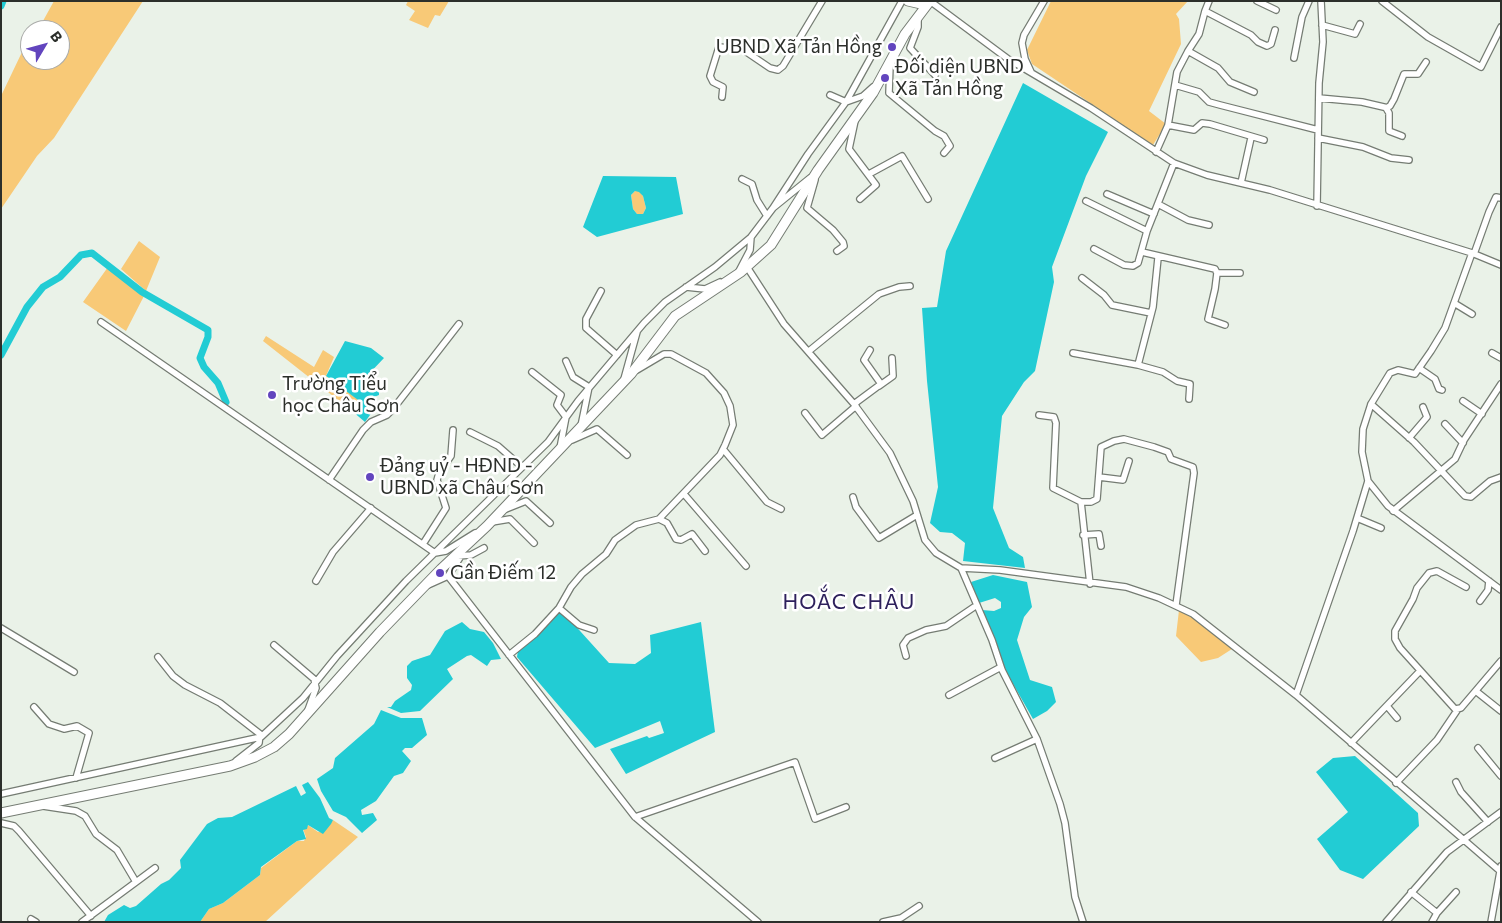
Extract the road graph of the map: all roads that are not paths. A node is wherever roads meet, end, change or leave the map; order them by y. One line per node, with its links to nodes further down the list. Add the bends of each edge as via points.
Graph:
1 (822, 1): 28 (street, via 778,70 741,49 719,48 710,76 713,82 723,87)
2 (902, 1): 30 (street)
3 (908, 1): 4 (main road, via 920,4)
4 (930, 1): 13 (main road); 22 (street)
5 (1044, 1): 22 (street, via 1022,43)
6 (1209, 1): 12 (street)
7 (1257, 1): 11 (street)
8 (1308, 1): 19 (street)
9 (1321, 1): 15 (street)
10 (1382, 1): 16 (street, via 1428,37 1481,67)
11 (1276, 10)
12 (1205, 11): 17 (street, via 1267,46 1271,44); 18 (street, via 1199,34)
13 (918, 16): 20 (main road); 23 (street, via 910,48)
14 (1360, 24): 15 (street, via 1355,34)
15 (1322, 25): 29 (street)
16 (1501, 27)
17 (1275, 30)
18 (1188, 51): 25 (street, via 1178,68); 26 (street, via 1216,67 1230,82)
19 (1294, 58)
20 (890, 61): 24 (main road); 40 (street, via 889,93 944,136 950,146)
21 (1426, 62): 31 (street, via 1418,74 1404,74)
22 (1031, 73): 39 (street)
23 (934, 75)
24 (880, 80): 30 (street, via 863,96); 32 (main road)
25 (1175, 85): 33 (street); 34 (street, via 1199,92 1220,105)
26 (1254, 92)
27 (830, 96): 30 (street)
28 (722, 97)
29 (1319, 98): 31 (street); 34 (street)
30 (846, 102): 54 (street)
31 (1388, 108): 35 (street, via 1389,131)
32 (856, 116): 43 (main road); 44 (street, via 849,149)
33 (1168, 125): 36 (street, via 1194,130 1202,123 1210,124); 39 (street)
34 (1318, 130): 37 (street)
35 (1402, 136)
36 (1251, 138): 38 (street); 46 (street)
37 (1318, 138): 41 (street); 53 (street)
38 (1264, 140)
39 (1156, 152): 42 (street)
40 (944, 153)
41 (1409, 160)
42 (1174, 163): 46 (street); 52 (street)
43 (818, 170): 54 (street); 61 (street, via 808,208 843,242 844,246); 66 (main road, via 776,238)
44 (869, 174): 49 (street, via 876,185); 50 (street, via 902,156)
45 (742, 179): 56 (street, via 753,185 757,200)
46 (1241, 183): 53 (street)
47 (1107, 194): 55 (street)
48 (1501, 198): 63 (street, via 1496,197 1488,212)
49 (860, 199)
50 (928, 199)
51 (1086, 201): 58 (street)
52 (1158, 204): 55 (street); 57 (street, via 1188,220)
53 (1317, 206): 63 (street)
54 (774, 208): 56 (street)
55 (1154, 214): 58 (street)
56 (767, 216): 59 (street)
57 (1208, 226)
58 (1147, 231): 62 (street)
59 (751, 237): 69 (street, via 750,250); 72 (street)
60 (1094, 249): 62 (street, via 1132,267 1139,262)
61 (837, 252)
62 (1142, 252): 64 (street)
63 (1473, 253): 65 (street); 74 (street)
64 (1158, 258): 67 (street, via 1211,267); 75 (street)
65 (1501, 266)
66 (747, 267): 69 (main road); 82 (street, via 784,324)
67 (1217, 273): 68 (street); 79 (street, via 1208,318)
68 (1240, 273)
69 (733, 277): 72 (street, via 705,289); 92 (main road, via 675,316)
70 (1082, 278): 75 (street, via 1112,305)
71 (910, 286): 82 (street, via 879,294)
72 (686, 287): 80 (street, via 665,302)
73 (601, 291): 85 (street, via 586,319 586,328)
74 (1454, 303): 76 (street); 90 (street, via 1439,339)
75 (1151, 313): 89 (street)
76 (1472, 314)
77 (101, 322): 120 (street)
78 (458, 324): 120 (street, via 387,416 371,422 363,430)
79 (1225, 325)
80 (637, 330): 85 (street); 92 (street)
81 (870, 350): 94 (street, via 864,360 879,380)
82 (809, 351): 100 (street)
83 (1074, 353): 89 (street)
84 (1492, 353): 87 (street)
85 (617, 355): 95 (street)
86 (892, 358): 94 (street, via 893,376)
87 (1501, 358)
88 (566, 360): 95 (street, via 573,377)
89 (1138, 365): 97 (street, via 1189,383)
90 (1419, 368): 96 (street, via 1435,379 1438,389); 99 (street, via 1413,375 1398,370 1390,373)
91 (532, 372): 105 (street, via 560,393 562,396 557,405)
92 (628, 377): 107 (main road); 113 (street, via 664,354 671,354 706,373 724,393 730,406 733,425)
93 (1501, 384): 103 (street)
94 (879, 386): 100 (street)
95 (589, 388): 105 (street); 107 (street)
96 (1442, 390)
97 (1189, 399)
98 (1463, 401): 103 (street)
99 (1371, 404): 110 (street); 121 (street, via 1364,422 1362,446)
100 (855, 405): 102 (street, via 822,435); 129 (street, via 903,476)
101 (1423, 406): 110 (street, via 1427,417)
102 (805, 413)
103 (1482, 414): 111 (street)
104 (1039, 415): 124 (street, via 1052,416 1056,423 1053,488)
105 (566, 417): 112 (street); 116 (street, via 548,442)
106 (1445, 424): 111 (street)
107 (581, 426): 112 (main road)
108 (453, 430): 137 (street, via 451,456 437,480 446,508)
109 (470, 432): 116 (street, via 498,446)
110 (1409, 438): 117 (street)
111 (1463, 443): 117 (street, via 1455,459)
112 (561, 447): 114 (street, via 597,429); 127 (main road)
113 (723, 449): 122 (street); 126 (street, via 767,502)
114 (627, 456)
115 (1129, 462): 118 (street, via 1123,480)
116 (522, 467): 141 (street)
117 (1441, 472): 119 (street, via 1468,498 1490,481); 128 (street)
118 (1098, 477): 124 (street, via 1097,499); 154 (street, via 1101,446 1120,439 1156,448 1170,454 1171,459 1187,462 1193,467)
119 (1501, 477)
120 (329, 480): 125 (street)
121 (1368, 481): 128 (street); 130 (street)
122 (684, 494): 131 (street); 143 (street)
123 (853, 497): 129 (street, via 856,508 879,538)
124 (1081, 502): 135 (street)
125 (371, 508): 137 (street); 146 (street, via 333,552)
126 (781, 509)
127 (501, 511): 132 (main road); 133 (street, via 526,501)
128 (1393, 511): 147 (street)
129 (917, 515): 144 (street, via 925,540 936,553)
130 (1357, 518): 134 (street); 169 (street)
131 (659, 519): 140 (street, via 667,523 676,539 692,534); 155 (street, via 636,525 615,540 606,554 571,586)
132 (489, 524): 136 (street, via 510,519); 141 (street, via 446,551); 142 (main road)
133 (550, 524)
134 (1381, 528)
135 (1083, 535): 138 (street, via 1099,534); 148 (street)
136 (534, 543)
137 (423, 544): 141 (street)
138 (1101, 546)
139 (484, 548): 142 (street, via 471,555)
140 (705, 551)
141 (435, 553): 166 (street, via 370,619)
142 (458, 556): 145 (street); 149 (main road)
143 (746, 566)
144 (961, 568): 148 (street, via 1000,570); 153 (street)
145 (448, 576): 149 (street); 159 (street)
146 (316, 581)
147 (1489, 581): 151 (street); 152 (street, via 1488,590)
148 (1090, 584): 154 (street, via 1126,587)
149 (424, 586): 175 (main road)
150 (1466, 587): 164 (street, via 1437,571 1429,573 1417,588 1395,631 1395,639)
151 (1501, 590)
152 (1480, 601)
153 (977, 605): 160 (street, via 946,626 908,638 903,645); 163 (street)
154 (1176, 606): 169 (street, via 1193,614)
155 (559, 608): 157 (street, via 578,625); 159 (street, via 535,634)
156 (1, 628): 165 (street)
157 (594, 630)
158 (274, 645): 166 (street, via 313,677)
159 (509, 655): 191 (street)
160 (906, 656)
161 (158, 658): 176 (street, via 173,676 220,702)
162 (1501, 661): 167 (street)
163 (1001, 667): 168 (street); 177 (street)
164 (1420, 670): 171 (street); 172 (street, via 1450,705)
165 (74, 672)
166 (315, 683): 175 (street); 176 (street, via 304,698)
167 (1477, 692): 172 (street); 173 (street)
168 (949, 695)
169 (1296, 695): 178 (street)
170 (34, 706): 183 (street, via 49,724 64,729 77,726 89,733)
171 (1387, 706): 174 (street); 178 (street)
172 (1458, 709): 185 (street, via 1437,740)
173 (1501, 711)
174 (1397, 718)
175 (304, 719): 181 (main road, via 274,747 255,758)
176 (261, 737): 181 (street, via 259,743); 183 (street)
177 (1038, 739): 180 (street); 206 (street, via 1065,823 1075,897)
178 (1351, 743): 185 (street)
179 (1478, 748): 182 (street)
180 (995, 758)
181 (230, 766): 187 (main road)
182 (1501, 776)
183 (76, 778): 186 (street)
184 (1456, 782): 192 (street)
185 (1396, 783): 194 (street)
186 (1, 794)
187 (41, 806): 190 (main road); 197 (street, via 76,811 85,816 96,834 117,850)
188 (846, 807): 191 (street, via 815,819 796,762)
189 (1501, 812): 192 (street)
190 (1, 813)
191 (635, 817): 204 (street)
192 (1488, 822): 194 (street)
193 (1, 823): 202 (street, via 20,831)
194 (1463, 840): 196 (street); 198 (street, via 1447,852)
195 (155, 868): 197 (street)
196 (1500, 868): 209 (street)
197 (136, 882): 202 (street)
198 (1411, 892): 201 (street); 207 (street)
199 (1456, 892): 201 (street)
200 (919, 906): 205 (street, via 902,918)
201 (1437, 913): 208 (street)
202 (91, 916): 203 (street)
203 (82, 922)
204 (758, 922)
205 (883, 922)
206 (1083, 922)
207 (1386, 922)
208 (1432, 922)
209 (1491, 922)

